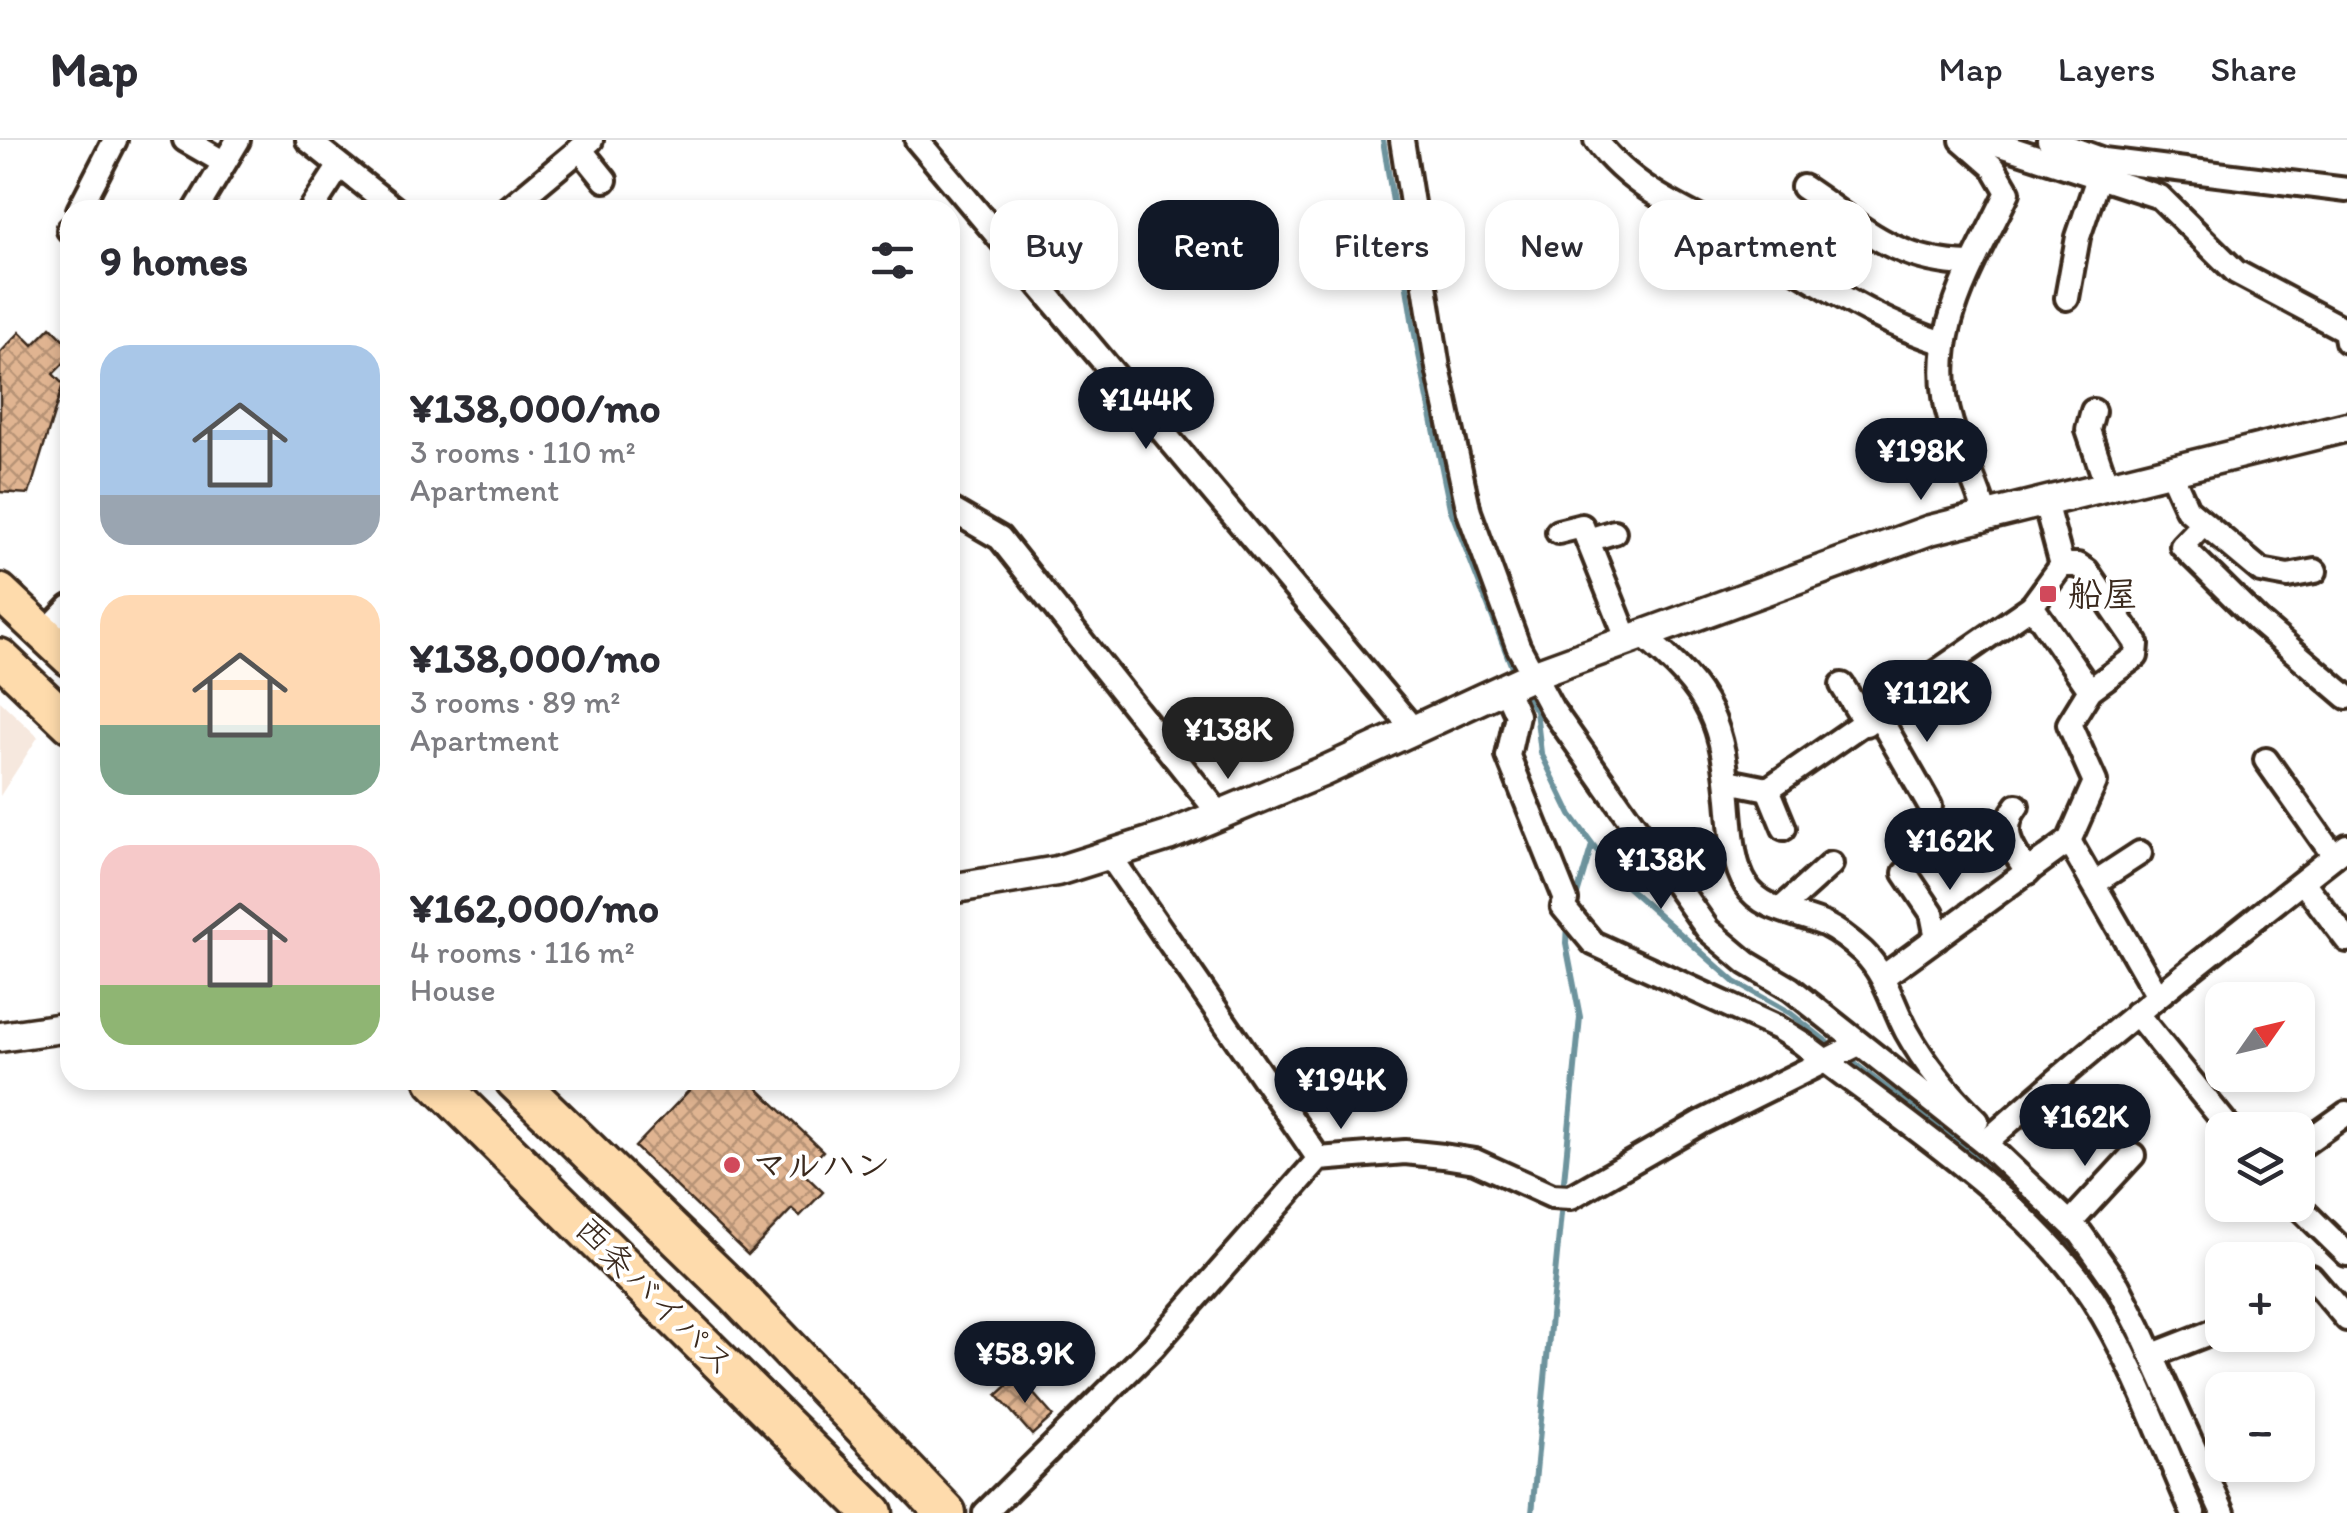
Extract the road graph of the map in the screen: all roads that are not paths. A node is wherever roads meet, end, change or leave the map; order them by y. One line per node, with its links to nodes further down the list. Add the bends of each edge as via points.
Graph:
1 (115, 140): 18 (street)
2 (185, 140): 12 (street)
3 (238, 140): 12 (street)
4 (917, 140): 53 (street)
5 (1402, 140): 47 (street, via 1469,512 1518,646)
6 (1962, 140): 23 (street, via 1994,168 2008,192)
7 (1986, 140): 14 (street)
8 (2049, 140): 14 (street)
9 (318, 143): 13 (street)
10 (586, 144): 15 (street); 22 (street)
11 (1608, 144): 26 (street, via 1632,179 1854,308)
12 (223, 162): 19 (street)
13 (339, 167): 20 (street); 21 (street)
14 (2101, 168): 17 (street); 24 (street, via 2078,236); 25 (street, via 2160,197 2236,272 2345,330)
15 (604, 180)
16 (1803, 188): 23 (street, via 1872,239 1939,264)
17 (2347, 190)
18 (85, 200)
19 (202, 200)
20 (318, 200)
21 (383, 200)
22 (522, 200)
23 (1969, 264): 26 (street)
24 (2067, 298)
25 (2347, 341)
26 (1944, 343): 33 (street, via 1952,425)
27 (2093, 411): 30 (street, via 2088,430)
28 (2347, 427): 29 (street)
29 (2170, 471): 30 (street); 34 (street, via 2177,493)
30 (2106, 486): 31 (street)
31 (2045, 502): 33 (street); 38 (street)
32 (960, 515): 59 (street, via 1000,538)
33 (1986, 516): 44 (street, via 1930,530)
34 (2203, 524): 39 (street, via 2270,576); 50 (street, via 2182,546)
35 (1558, 532): 37 (street, via 1582,526)
36 (1614, 532): 37 (street)
37 (1588, 540): 44 (street)
38 (2062, 565): 41 (street); 49 (street, via 2088,571 2137,644 2136,656)
39 (2315, 570)
40 (0, 592): 43 (main road)
41 (2032, 606): 49 (street); 52 (street)
42 (60, 617): 43 (street)
43 (44, 634): 45 (main road)
44 (1635, 638): 47 (street); 55 (street, via 1698,687 1719,735)
45 (60, 649)
46 (0, 656): 51 (main road)
47 (1519, 682): 53 (street); 79 (street, via 1695,916); 80 (street, via 1508,756 1566,900 1563,908 1593,943 1778,1028)
48 (1842, 685): 52 (street)
49 (2090, 690): 61 (street, via 2069,724 2095,782)
50 (2347, 697)
51 (60, 714)
52 (1872, 719): 56 (street); 57 (street, via 1901,750)
53 (1414, 730): 59 (street)
54 (2266, 760): 62 (street)
55 (1728, 781): 56 (street); 71 (street, via 1739,872 1758,899)
56 (1768, 789): 60 (street)
57 (1930, 806)
58 (2017, 806): 66 (street, via 2006,831)
59 (1222, 816): 64 (street)
60 (1784, 828)
61 (2069, 841): 66 (street); 69 (street)
62 (2344, 849): 68 (street)
63 (2140, 853): 69 (street)
64 (1110, 856): 70 (street); 88 (street)
65 (1832, 864): 71 (street)
66 (2028, 872): 72 (street)
67 (1905, 873): 72 (street, via 1932,912)
68 (2303, 882): 73 (street); 75 (street)
69 (2094, 884): 75 (street)
70 (960, 887)
71 (1781, 909): 74 (street, via 1838,932)
72 (1937, 938): 74 (street)
73 (2347, 940)
74 (1883, 977): 86 (street, via 1929,1068)
75 (2158, 996): 76 (street)
76 (2136, 1013): 83 (street); 86 (street)
77 (60, 1029): 78 (street)
78 (0, 1038)
79 (1857, 1045): 80 (street); 86 (street)
80 (1829, 1060): 88 (street, via 1702,1122 1572,1198 1552,1196 1475,1161 1443,1156); 99 (street, via 2032,1224 2068,1265 2127,1359)
81 (445, 1090): 96 (highway, 西条バイパス)
82 (524, 1090): 97 (highway, 西条バイパス, via 738,1295)
83 (2216, 1112)
84 (2347, 1112): 85 (street)
85 (2315, 1136)
86 (1989, 1140): 89 (street)
87 (2134, 1155): 89 (street)
88 (1319, 1159): 98 (street, via 1153,1347)
89 (2070, 1222): 95 (street, via 2118,1286)
90 (2314, 1222): 91 (street)
91 (2347, 1254)
92 (2315, 1282): 93 (street)
93 (2347, 1319)
94 (2205, 1335): 95 (street)
95 (2153, 1356): 100 (street)
96 (873, 1513)
97 (946, 1513)
98 (985, 1513)
99 (2193, 1513)
100 (2222, 1513)

